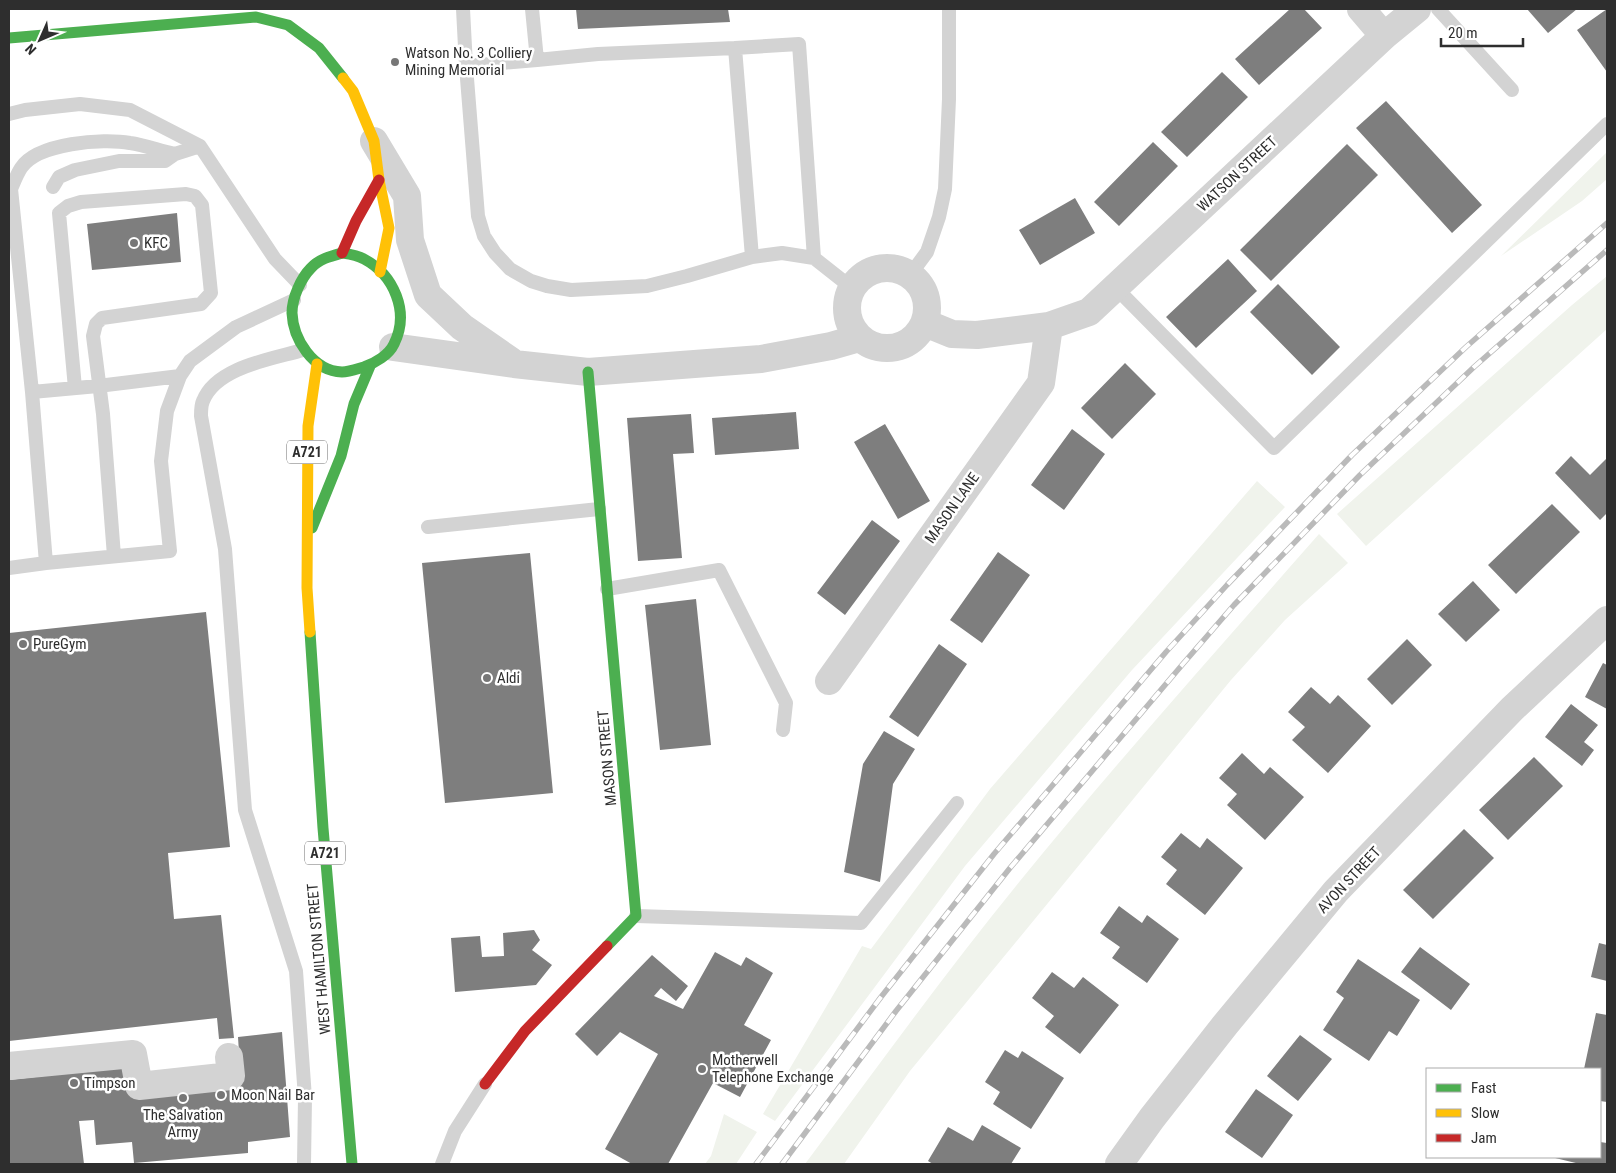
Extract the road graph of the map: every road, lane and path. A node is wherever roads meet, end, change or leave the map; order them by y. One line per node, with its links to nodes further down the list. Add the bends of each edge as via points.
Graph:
1 (463, 9): 11 (lane)
2 (532, 9): 10 (lane)
3 (949, 9): 24 (lane, via 945,189 927,252)
4 (1361, 9): 7 (street)
5 (1417, 9): 7 (street, WATSON STREET)
6 (1438, 9): 12 (lane)
7 (1384, 36): 27 (street, WATSON STREET)
8 (9, 38): 15 (main road, via 256,17 288,25 319,48 353,90)
9 (734, 48): 10 (lane); 21 (lane); 22 (lane, via 799,44)
10 (537, 60): 11 (lane)
11 (466, 66): 21 (lane, via 478,216 484,236 510,270 530,281 571,290 646,286)
12 (1512, 90)
13 (9, 114): 16 (lane, via 80,104 130,110)
14 (1607, 124): 27 (lane, via 1274,448)
15 (374, 140): 18 (main road); 35 (street, via 407,196 410,240 428,294 462,327)
16 (200, 146): 17 (lane); 28 (lane)
17 (175, 154): 19 (lane, via 165,161 119,161 75,170 59,177); 25 (lane, via 129,143 67,144 39,153 21,167 11,189)
18 (379, 180): 20 (main road); 23 (main road, via 389,228)
19 (53, 187)
20 (342, 253): 23 (main road, via 362,257); 28 (main road, via 326,257 311,268)
21 (752, 257): 22 (lane, via 782,254)
22 (814, 258): 26 (lane)
23 (380, 272): 32 (main road, via 399,298 400,329)
24 (910, 275): 26 (street, via 898,269 885,268 860,278); 29 (street, via 926,296 928,310)
25 (15, 284): 41 (lane)
26 (852, 288): 31 (street, via 847,314)
27 (1115, 288): 30 (street, WATSON STREET, via 1089,312)
28 (298, 292): 33 (main road, A721, via 292,311); 38 (lane, via 236,327 190,361)
29 (925, 323): 30 (street, WATSON STREET, via 952,334 977,335); 31 (street, via 909,343 896,348 870,346)
30 (1049, 326): 50 (street, MASON LANE, via 1041,383)
31 (859, 338): 37 (street, via 761,359)
32 (393, 347): 35 (street); 36 (main road, A721)
33 (303, 350): 34 (main road, A721); 57 (lane, via 229,374 209,390 202,402 201,416 225,549 245,810 296,971 306,1098)
34 (317, 364): 36 (main road, A721, via 342,372); 44 (main road, WEST HAMILTON STREET / A721, via 308,426)
35 (514, 364): 37 (street)
36 (370, 366): 44 (main road, WEST HAMILTON STREET / A721, via 354,404 341,456)
37 (588, 372): 42 (main road, MASON STREET)
38 (180, 376): 39 (lane); 45 (lane, via 166,412 161,461 170,551)
39 (98, 386): 40 (lane); 40 (lane, via 93,336 96,324 102,318 202,304 211,293 202,205 194,196 81,202 59,213); 45 (lane)
40 (75, 388): 41 (lane)
41 (32, 392): 46 (lane)
42 (599, 508): 43 (lane); 48 (main road, MASON STREET)
43 (428, 527)
44 (306, 541): 58 (main road, WEST HAMILTON STREET / A721, via 323,828)
45 (114, 556): 46 (lane)
46 (46, 564): 47 (lane)
47 (9, 568)
48 (608, 589): 51 (lane, via 719,570 786,703); 53 (main road, MASON STREET)
49 (1607, 620): 60 (street, AVON STREET, via 1512,709 1336,891 1225,1025)
50 (830, 681)
51 (784, 730)
52 (956, 802): 53 (lane, via 862,923)
53 (636, 916): 56 (main road, via 525,1031)
54 (229, 1057): 55 (street, via 231,1076 139,1086 133,1054)
55 (9, 1066)
56 (484, 1084): 59 (lane, via 455,1131)
57 (304, 1164)
58 (352, 1164)
59 (442, 1164)
60 (1119, 1164)

